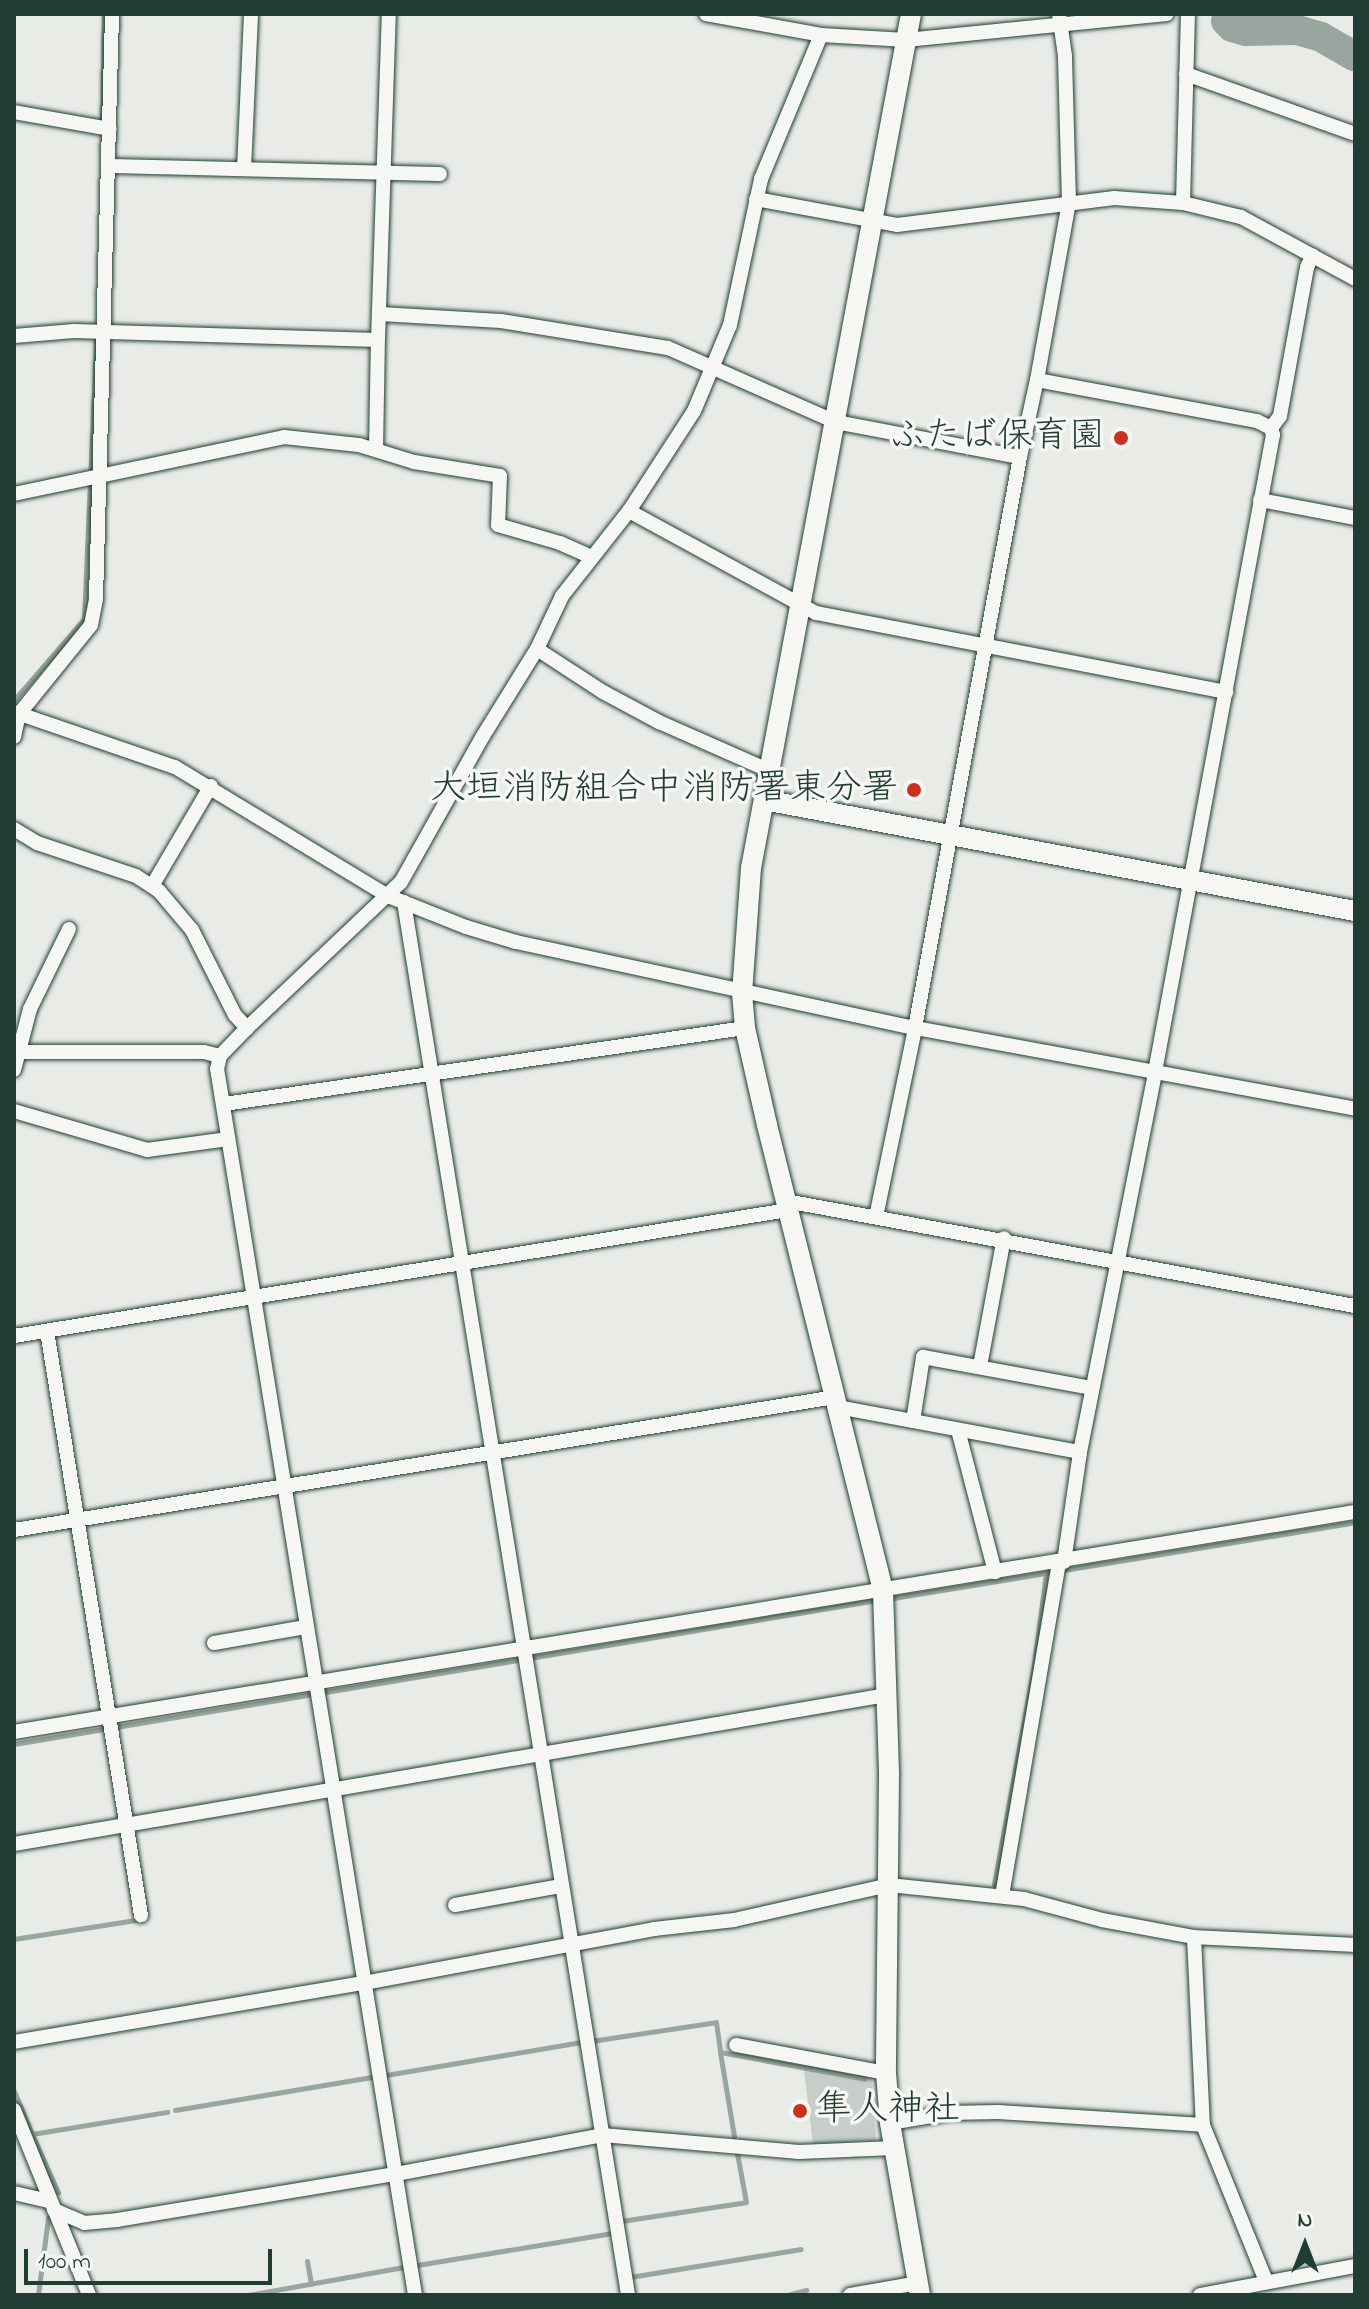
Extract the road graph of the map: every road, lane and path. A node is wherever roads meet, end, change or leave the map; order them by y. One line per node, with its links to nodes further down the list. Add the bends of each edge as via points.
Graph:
1 (112, 14): 13 (street)
2 (251, 14): 16 (street)
3 (389, 14): 17 (street)
4 (706, 14): 9 (street)
5 (911, 14): 10 (street)
6 (1167, 14): 8 (street)
7 (1188, 14): 11 (street)
8 (1060, 20): 10 (street); 20 (street)
9 (821, 35): 10 (street); 19 (street)
10 (906, 40): 22 (street)
11 (1186, 74): 14 (street); 21 (street)
12 (14, 112): 13 (street)
13 (110, 129): 15 (street)
14 (1355, 134)
15 (109, 166): 16 (street); 26 (street)
16 (244, 169): 17 (street)
17 (385, 173): 18 (street); 25 (street)
18 (440, 174)
19 (756, 199): 22 (street); 29 (street, via 730,325)
20 (1069, 202): 21 (street, via 1114,198); 22 (street, via 897,225); 30 (street)
21 (1183, 203): 23 (street, via 1241,217)
22 (872, 223): 31 (street)
23 (1313, 255): 24 (street); 32 (street, via 1280,416)
24 (1355, 279)
25 (380, 314): 28 (street); 29 (street, via 540,326 668,348)
26 (105, 332): 27 (street); 28 (street); 35 (street)
27 (14, 336)
28 (378, 340): 33 (street)
29 (714, 368): 31 (street); 38 (street, via 694,411)
30 (1037, 380): 32 (street, via 1257,421); 34 (street)
31 (836, 422): 34 (street); 41 (street)
32 (1271, 428): 37 (street)
33 (376, 450): 35 (street, via 284,437); 40 (street, via 500,476 498,525)
34 (1020, 457): 42 (street)
35 (100, 478): 36 (street); 45 (street, via 91,625)
36 (14, 494)
37 (1260, 500): 39 (street); 44 (street)
38 (629, 511): 40 (street); 41 (street)
39 (1355, 518)
40 (592, 557): 43 (street, via 562,596)
41 (801, 605): 42 (street, via 816,613); 47 (street)
42 (985, 645): 44 (street); 51 (street)
43 (537, 649): 47 (street, via 659,722); 54 (street)
44 (1226, 692): 52 (street)
45 (17, 713): 46 (street); 48 (street, via 175,767)
46 (14, 737)
47 (770, 771): 49 (street)
48 (211, 786): 53 (street); 54 (street)
49 (764, 800): 51 (street); 58 (street, via 746,914)
50 (14, 829): 53 (street, via 37,843)
51 (951, 835): 52 (street); 61 (street)
52 (1190, 880): 56 (street); 65 (street)
53 (152, 886): 59 (street, via 192,930 235,1015)
54 (388, 896): 55 (street); 59 (street)
55 (404, 902): 58 (street, via 516,942); 66 (street)
56 (1355, 911)
57 (69, 929): 62 (street, via 30,1009)
58 (742, 993): 60 (street); 61 (street)
59 (247, 1028): 63 (street)
60 (745, 1028): 66 (street); 71 (street)
61 (915, 1028): 65 (street); 72 (street)
62 (16, 1052): 63 (street); 64 (street)
63 (220, 1056): 67 (street, via 217,1069)
64 (14, 1070)
65 (1155, 1072): 68 (street); 74 (street)
66 (430, 1074): 67 (street); 75 (street)
67 (224, 1104): 70 (street)
68 (1355, 1109)
69 (14, 1111): 70 (street, via 147,1150)
70 (228, 1139): 76 (street)
71 (787, 1205): 72 (street); 75 (street); 82 (street)
72 (876, 1217): 73 (street)
73 (1004, 1238): 74 (street); 80 (street)
74 (1118, 1260): 77 (street); 81 (street)
75 (461, 1263): 76 (street); 86 (street)
76 (253, 1299): 78 (street); 87 (street)
77 (1355, 1306)
78 (47, 1331): 79 (street); 89 (street)
79 (14, 1336)
80 (980, 1366): 81 (street); 83 (street, via 923,1357)
81 (1092, 1388): 85 (street)
82 (836, 1402): 83 (street); 86 (street); 93 (street)
83 (913, 1421): 84 (street)
84 (958, 1430): 85 (street); 92 (street)
85 (1080, 1452): 91 (street)
86 (491, 1453): 87 (street); 96 (street)
87 (284, 1487): 89 (street); 94 (street)
88 (1354, 1509): 91 (street)
89 (75, 1520): 90 (street); 99 (street)
90 (14, 1530)
91 (1062, 1562): 92 (street); 107 (street)
92 (995, 1572): 93 (street)
93 (883, 1591): 96 (street); 98 (street)
94 (306, 1627): 95 (street); 97 (street)
95 (214, 1643)
96 (524, 1655): 97 (street); 101 (street)
97 (316, 1690): 99 (street); 102 (street)
98 (887, 1695): 101 (street); 105 (street)
99 (107, 1717): 100 (street); 103 (street)
100 (14, 1732)
101 (542, 1754): 102 (street); 106 (street)
102 (333, 1788): 103 (street); 113 (street)
103 (126, 1823): 104 (street); 109 (street)
104 (14, 1844)
105 (889, 1885): 107 (street); 111 (street, via 734,1920); 116 (street)
106 (561, 1886): 108 (street); 111 (street)
107 (1002, 1896): 110 (street)
108 (455, 1905)
109 (141, 1915)
110 (1194, 1937): 112 (street); 119 (street)
111 (570, 1944): 113 (street); 120 (street)
112 (1355, 1945)
113 (364, 1983): 114 (street); 122 (street)
114 (14, 2042)
115 (736, 2045): 116 (street)
116 (886, 2073): 118 (street)
117 (14, 2110): 124 (street)
118 (890, 2123): 119 (street, via 998,2112); 121 (street)
119 (1203, 2125): 126 (street)
120 (602, 2135): 121 (street, via 799,2152); 122 (street); 130 (street)
121 (894, 2148): 127 (street)
122 (396, 2174): 124 (street, via 84,2223); 129 (street)
123 (14, 2193): 124 (street)
124 (51, 2205): 128 (street)
125 (1355, 2266): 126 (street)
126 (1266, 2281): 132 (street)
127 (919, 2289): 131 (street)
128 (89, 2295)
129 (415, 2295)
130 (628, 2295)
131 (850, 2295)
132 (1200, 2295)

